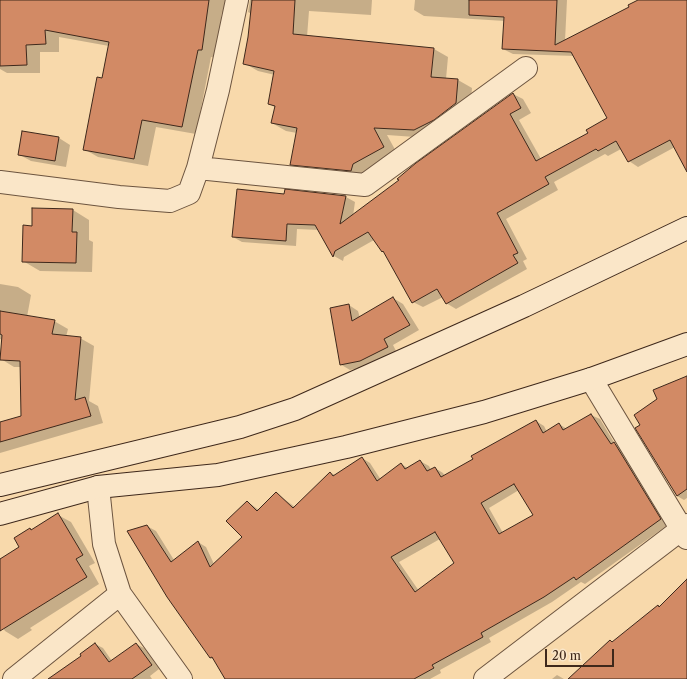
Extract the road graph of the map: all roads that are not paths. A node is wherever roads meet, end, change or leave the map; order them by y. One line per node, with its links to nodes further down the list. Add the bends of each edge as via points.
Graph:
1 (237, 0): 3 (street)
2 (526, 68): 3 (street, via 365,185)
3 (198, 168): 4 (street, via 189,193 170,201)
4 (0, 182)
5 (687, 228): 8 (street, via 524,306 295,409 240,427)
6 (687, 344): 7 (street)
7 (591, 380): 9 (street, via 484,412 218,475); 11 (street)
8 (0, 485)
9 (98, 487): 10 (street); 12 (street, via 104,544)
10 (0, 514)
11 (685, 531): 15 (street)
12 (120, 594): 13 (street); 14 (street)
13 (14, 679)
14 (181, 679)
15 (485, 679)

